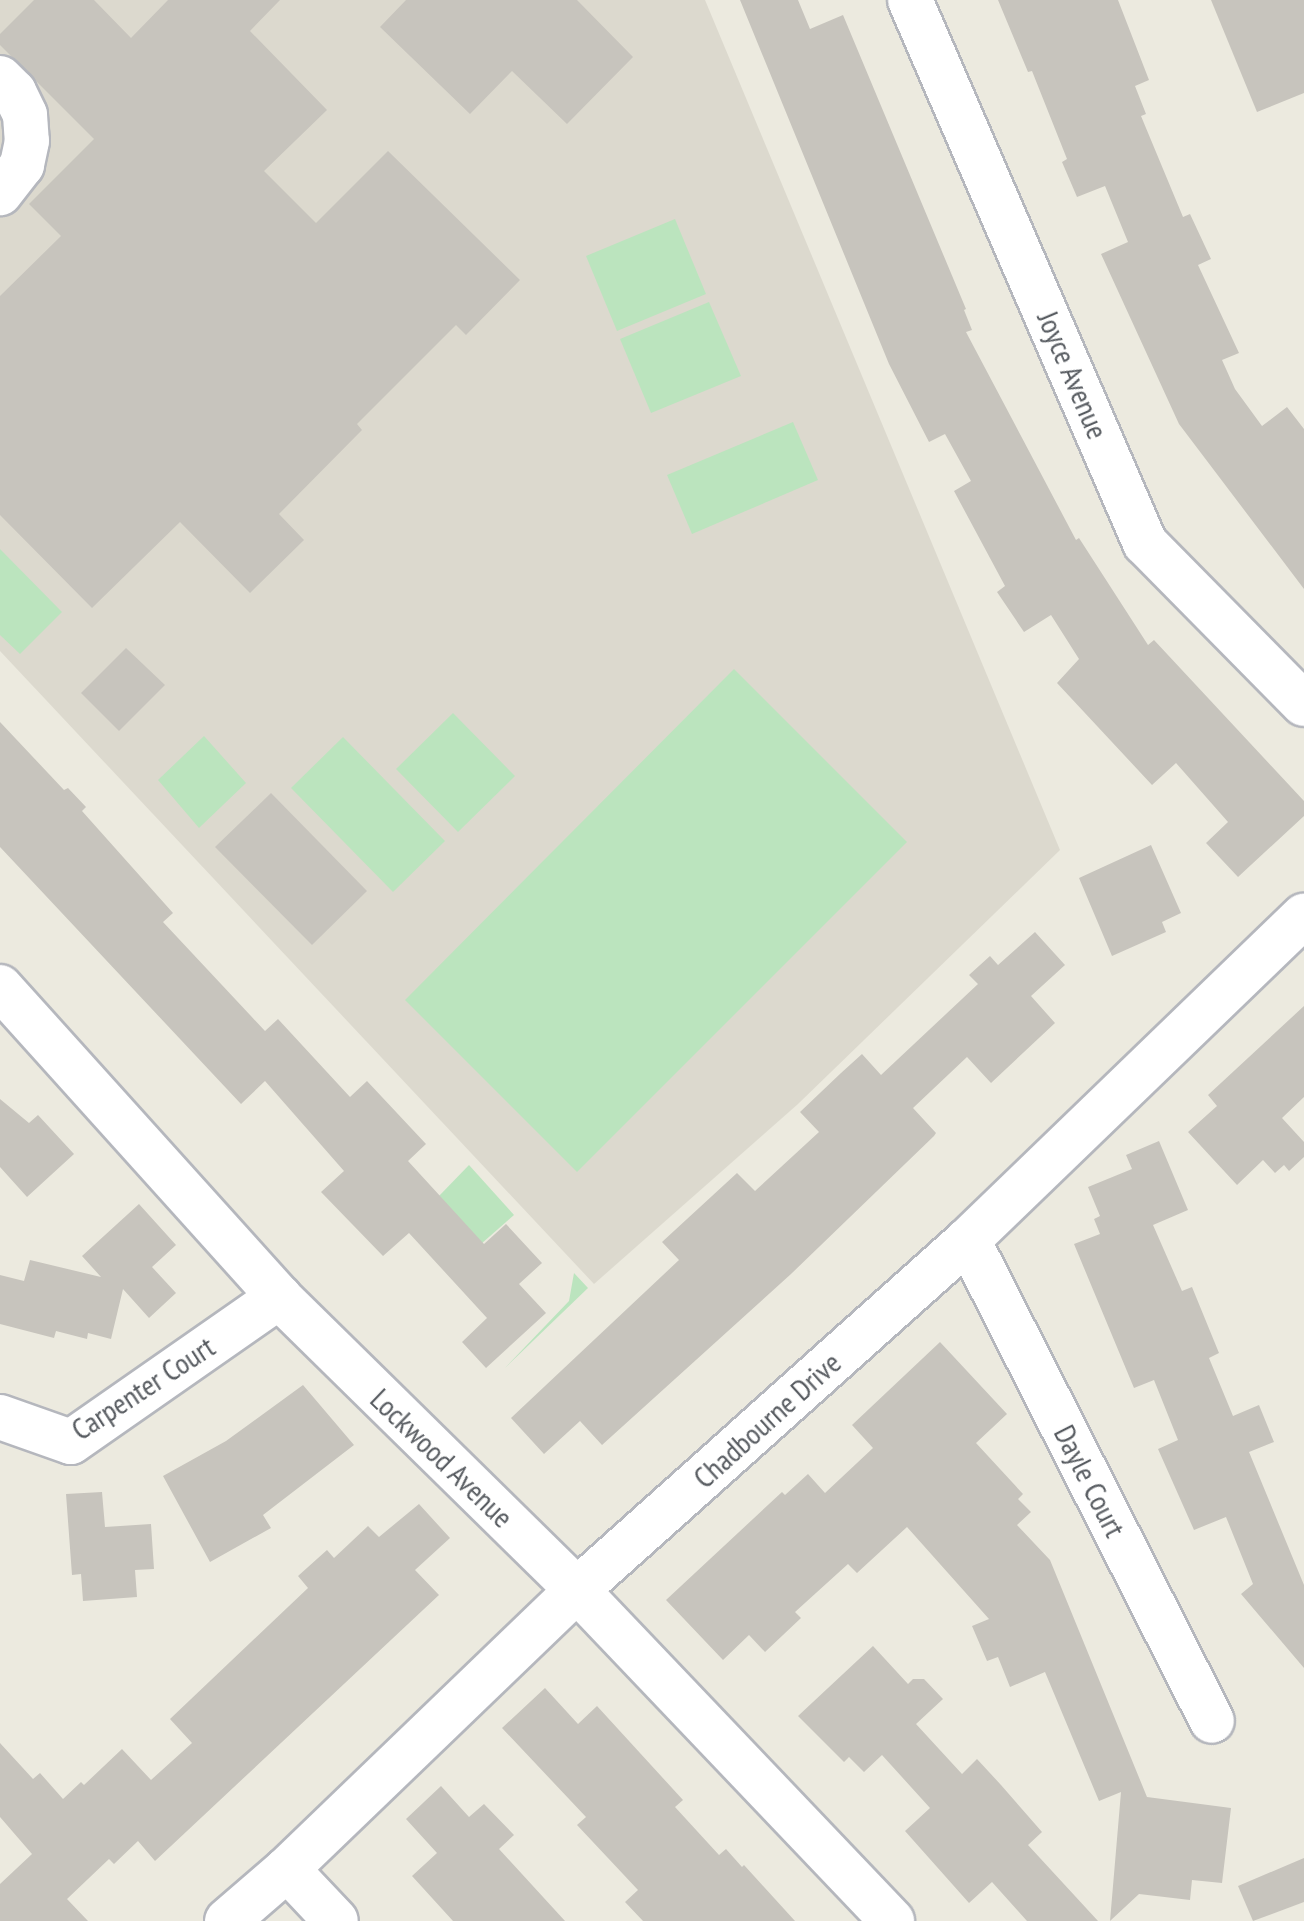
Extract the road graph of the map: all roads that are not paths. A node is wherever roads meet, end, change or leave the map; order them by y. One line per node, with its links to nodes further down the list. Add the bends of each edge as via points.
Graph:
1 (910, 0): 4 (street, Joyce Avenue, via 1145,543)
2 (0, 78): 3 (street, via 25,115 27,141 22,165)
3 (0, 193)
4 (1304, 704)
5 (1304, 916): 7 (street, Chadbourne Drive)
6 (0, 987): 8 (street, Lockwood Avenue)
7 (968, 1240): 10 (street, Chadbourne Drive); 11 (street, Dayle Court)
8 (279, 1297): 9 (street, Carpenter Court, via 71,1442); 10 (street, Lockwood Avenue)
9 (0, 1417)
10 (577, 1590): 12 (street, Chadbourne Drive); 15 (street, Lockwood Avenue)
11 (1212, 1721)
12 (287, 1869): 13 (street, Chadbourne Drive); 14 (street)
13 (227, 1921)
14 (336, 1921)
15 (892, 1921)

